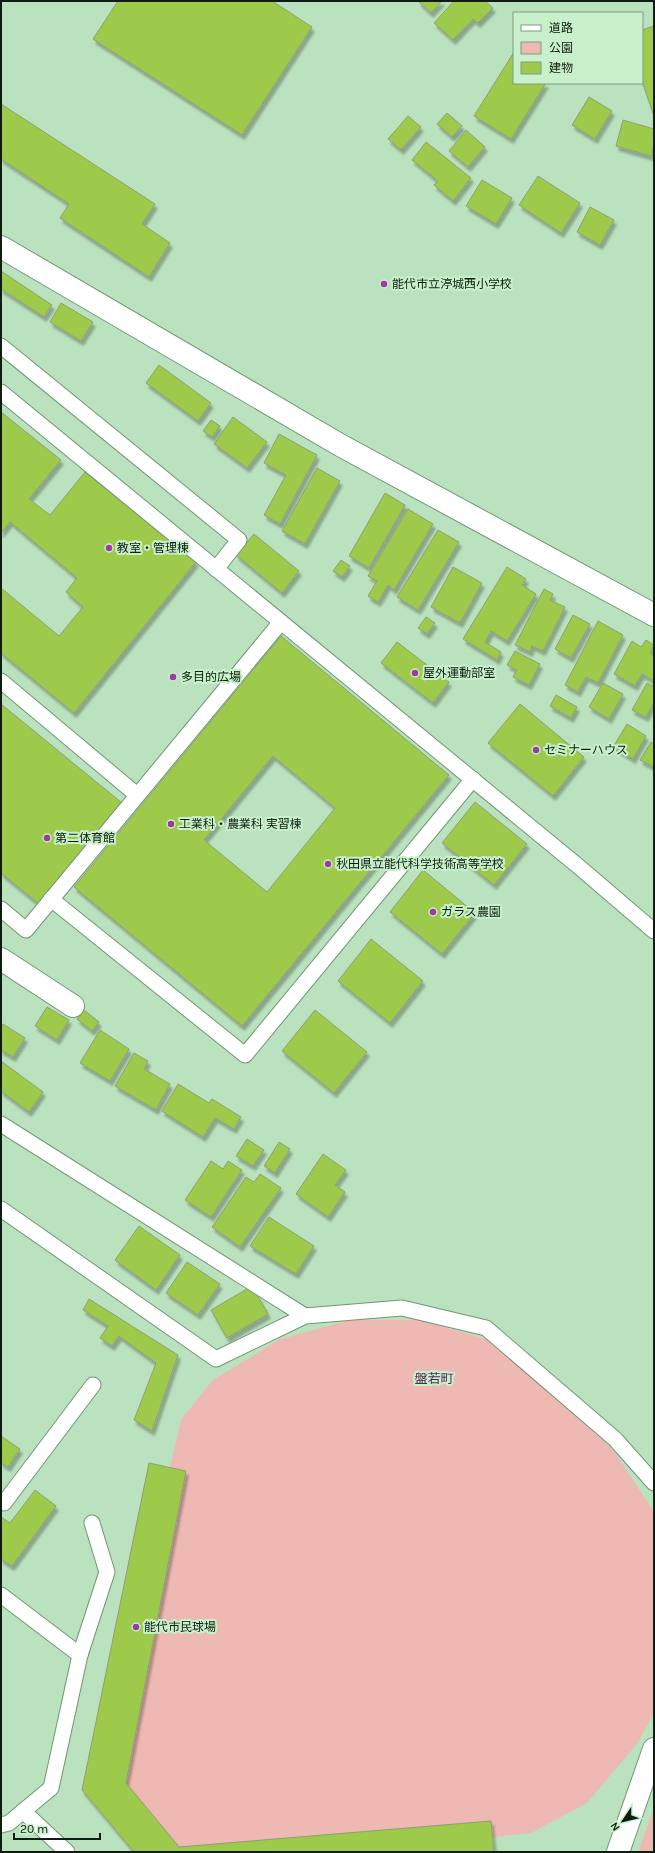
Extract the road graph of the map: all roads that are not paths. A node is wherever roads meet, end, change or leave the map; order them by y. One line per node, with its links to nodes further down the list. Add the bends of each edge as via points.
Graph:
1 (1, 247): 5 (street, via 340,445)
2 (1, 346): 4 (lane, via 239,540)
3 (1, 392): 4 (lane)
4 (216, 569): 6 (lane)
5 (654, 615)
6 (281, 622): 8 (lane); 9 (lane)
7 (1, 681): 9 (lane)
8 (473, 779): 10 (lane, via 245,1055); 12 (lane)
9 (137, 795): 10 (lane)
10 (51, 899): 11 (lane, via 26,930)
11 (1, 910)
12 (654, 931)
13 (1, 959): 14 (street)
14 (73, 1006)
15 (1, 1124): 17 (lane)
16 (1, 1209): 17 (lane, via 216,1359)
17 (305, 1316): 19 (lane, via 402,1308 486,1328 614,1439)
18 (93, 1385): 20 (lane, via 4,1502)
19 (654, 1483)
20 (1, 1500)
21 (92, 1523): 23 (lane, via 107,1572)
22 (1, 1596): 23 (lane)
23 (80, 1655): 25 (lane, via 51,1788)
24 (654, 1749): 28 (street)
25 (23, 1811): 26 (lane, via 9,1823); 27 (lane)
26 (1, 1825)
27 (67, 1852)
28 (618, 1852)

